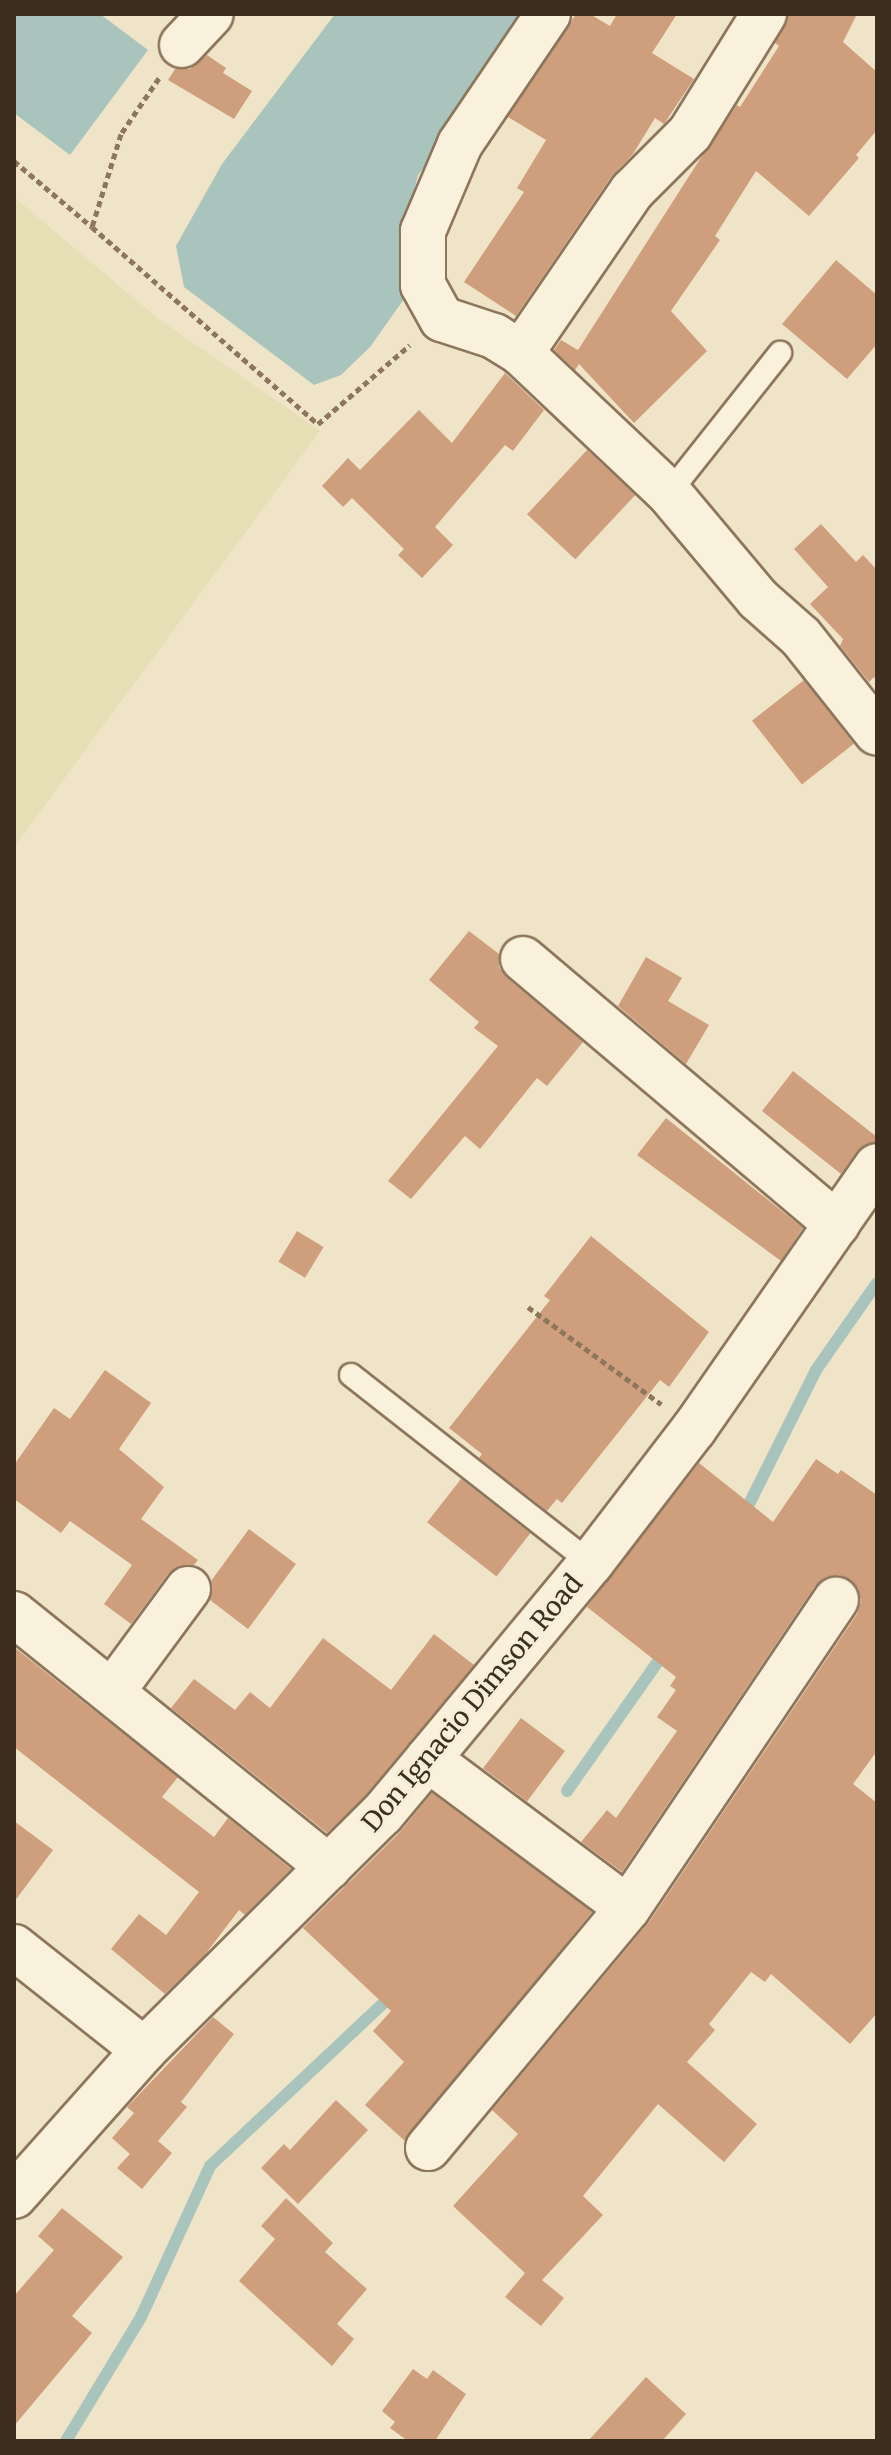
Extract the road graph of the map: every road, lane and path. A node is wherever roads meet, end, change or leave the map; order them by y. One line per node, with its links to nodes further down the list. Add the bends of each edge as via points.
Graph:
1 (548, 14): 6 (street, via 460,144 423,231 423,285)
2 (764, 14): 7 (street, via 690,133 632,191)
3 (121, 134): 5 (path)
4 (14, 161): 5 (path)
5 (92, 227): 6 (path, via 318,424)
6 (442, 319): 7 (street, via 494,336)
7 (521, 353): 9 (street)
8 (780, 353): 9 (lane)
9 (669, 493): 10 (street, via 758,599 801,637)
10 (877, 733)
11 (523, 959): 13 (street)
12 (877, 1166): 13 (street, Don Ignacio Dimson Road)
13 (837, 1224): 16 (street, Don Ignacio Dimson Road)
14 (528, 1307): 16 (path)
15 (351, 1375): 17 (lane)
16 (694, 1429): 17 (street, Don Ignacio Dimson Road)
17 (591, 1563): 22 (street, Don Ignacio Dimson Road)
18 (188, 1589): 21 (street)
19 (836, 1600): 24 (street)
20 (14, 1614): 21 (street)
21 (112, 1692): 23 (street)
22 (428, 1759): 23 (street, Don Ignacio Dimson Road); 24 (street)
23 (329, 1867): 26 (street, Don Ignacio Dimson Road)
24 (628, 1908): 27 (street)
25 (14, 1947): 26 (street)
26 (144, 2050): 28 (street, Don Ignacio Dimson Road)
27 (428, 2148)
28 (15, 2191)

